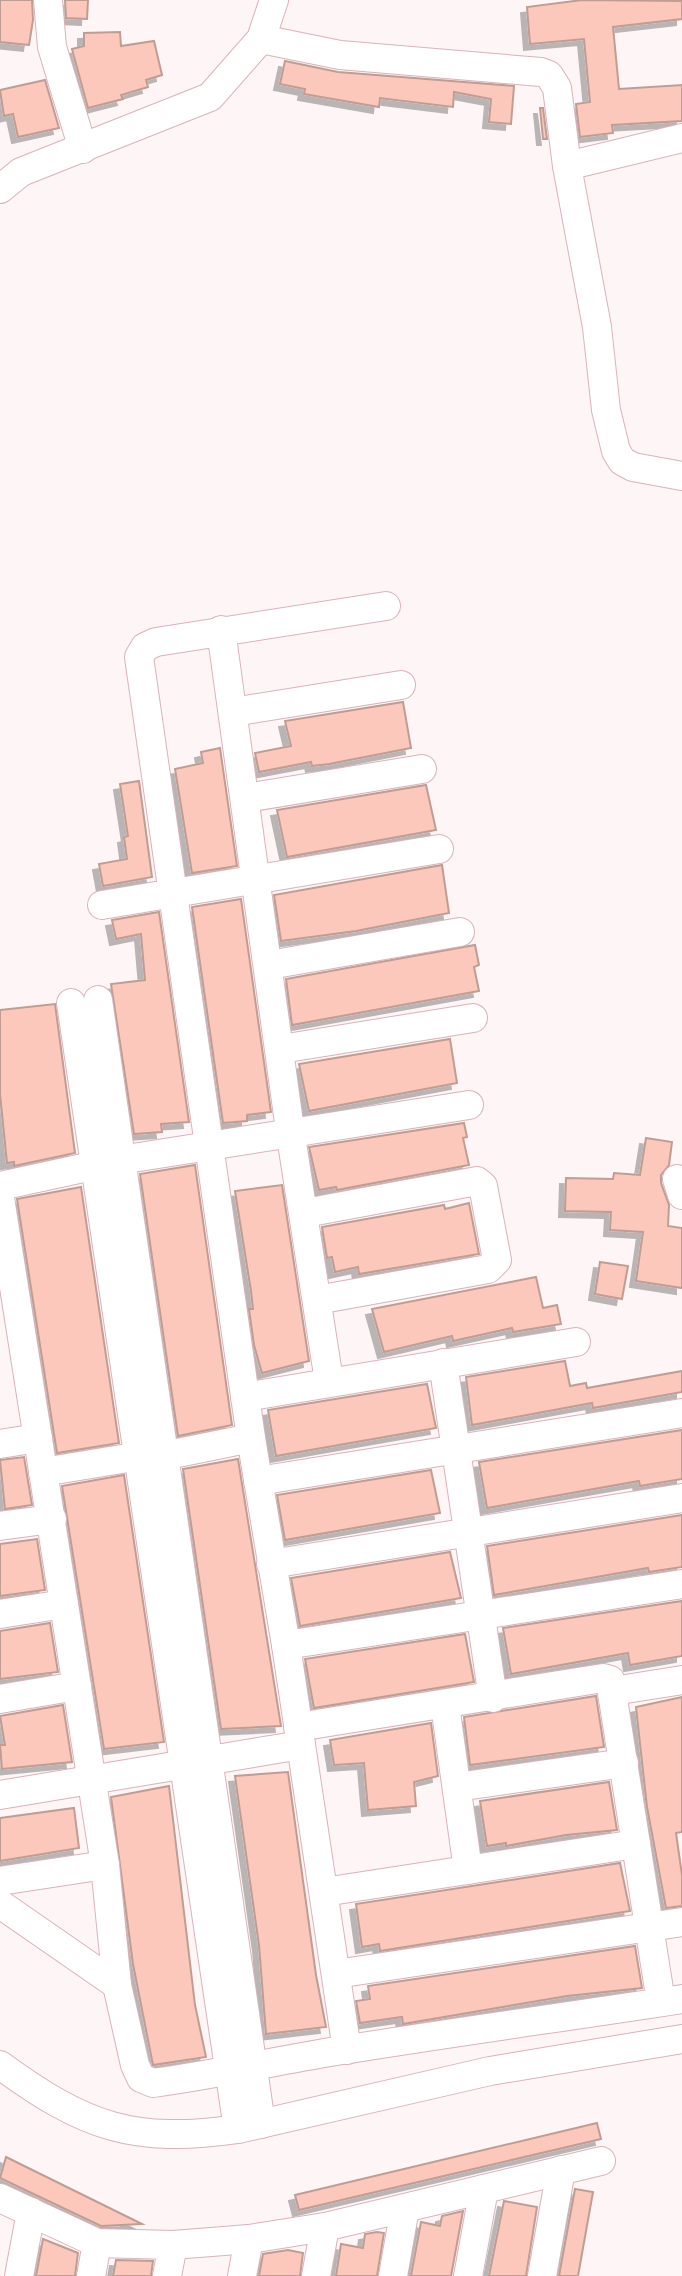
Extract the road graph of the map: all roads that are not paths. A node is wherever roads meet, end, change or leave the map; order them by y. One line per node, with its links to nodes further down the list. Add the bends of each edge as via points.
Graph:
1 (48, 0): 5 (street, via 52,47)
2 (274, 0): 3 (street)
3 (261, 39): 5 (street, via 210,97); 6 (street, via 340,55 545,73 557,88)
4 (682, 138): 6 (street)
5 (83, 149): 7 (street, via 22,172)
6 (567, 166): 8 (street, via 616,451 633,467)
7 (0, 189)
8 (682, 476)
9 (386, 606): 10 (street)
10 (222, 631): 12 (street); 17 (street, via 151,643 139,657)
11 (401, 685): 12 (street)
12 (233, 712): 14 (street)
13 (422, 769): 14 (street)
14 (246, 798): 16 (street)
15 (439, 849): 16 (street)
16 (257, 879): 17 (street); 20 (street)
17 (171, 893): 18 (street); 26 (street)
18 (102, 905)
19 (460, 932): 20 (street)
20 (269, 965): 23 (street)
21 (84, 1002): 27 (street)
22 (472, 1018): 23 (street)
23 (281, 1049): 25 (street)
24 (469, 1105): 25 (street)
25 (290, 1130): 26 (street); 30 (street)
26 (209, 1144): 27 (street); 37 (street)
27 (108, 1162): 28 (street); 43 (street)
28 (0, 1186)
29 (0, 1198): 31 (street)
30 (305, 1213): 32 (street); 32 (street, via 477,1181 483,1186 497,1261 488,1269)
31 (6, 1267): 34 (street)
32 (317, 1300): 36 (street)
33 (576, 1342): 35 (street)
34 (12, 1356): 39 (street)
35 (443, 1363): 36 (street); 42 (street)
36 (329, 1381): 37 (street)
37 (245, 1397): 40 (street)
38 (682, 1413): 42 (street)
39 (38, 1438): 41 (street); 44 (street)
40 (251, 1438): 43 (street); 45 (street)
41 (0, 1444)
42 (456, 1449): 45 (street); 49 (street)
43 (152, 1456): 44 (street); 63 (street)
44 (43, 1472): 47 (street)
45 (258, 1481): 50 (street)
46 (682, 1498): 49 (street)
47 (52, 1519): 48 (street); 52 (street)
48 (0, 1526)
49 (468, 1532): 50 (street); 54 (street)
50 (271, 1564): 55 (street)
51 (682, 1584): 54 (street)
52 (64, 1604): 53 (street); 57 (street)
53 (0, 1614)
54 (481, 1615): 55 (street); 59 (street)
55 (286, 1645): 62 (street)
56 (682, 1680): 58 (street)
57 (77, 1686): 60 (street); 65 (street)
58 (613, 1691): 59 (street, via 611,1680 603,1678); 64 (street)
59 (494, 1698): 61 (street)
60 (0, 1699)
61 (445, 1705): 62 (street); 66 (street)
62 (300, 1736): 63 (street); 72 (street)
63 (197, 1763): 65 (street); 82 (street)
64 (624, 1763): 66 (street); 68 (street)
65 (91, 1780): 67 (street); 69 (street)
66 (457, 1787): 70 (street)
67 (0, 1795)
68 (636, 1844): 70 (street); 75 (street)
69 (105, 1865): 71 (street); 77 (street)
70 (468, 1870): 72 (street)
71 (0, 1881)
72 (324, 1892): 76 (street)
73 (0, 1904): 77 (street)
74 (682, 1922): 75 (street)
75 (649, 1927): 76 (street); 78 (street)
76 (336, 1974): 80 (street)
77 (117, 1984): 82 (street, via 141,2078 153,2082)
78 (672, 2001): 80 (street)
79 (682, 2039): 83 (street, via 489,2071)
80 (347, 2050): 82 (street)
81 (0, 2065): 83 (street, via 65,2109 115,2129 199,2134)
82 (241, 2069): 83 (street)
83 (250, 2126)
84 (601, 2161): 85 (street)
85 (561, 2170): 86 (street); 101 (street)
86 (484, 2189): 88 (street); 100 (street)
87 (0, 2198): 89 (street)
88 (405, 2208): 90 (street); 99 (street)
89 (31, 2212): 92 (street); 94 (street)
90 (325, 2227): 91 (street); 98 (street)
91 (249, 2239): 93 (street); 97 (street)
92 (97, 2244): 93 (street); 95 (street)
93 (173, 2245): 96 (street)
94 (19, 2276)
95 (91, 2276)
96 (167, 2276)
97 (242, 2276)
98 (316, 2276)
99 (393, 2276)
100 (468, 2276)
101 (542, 2276)

